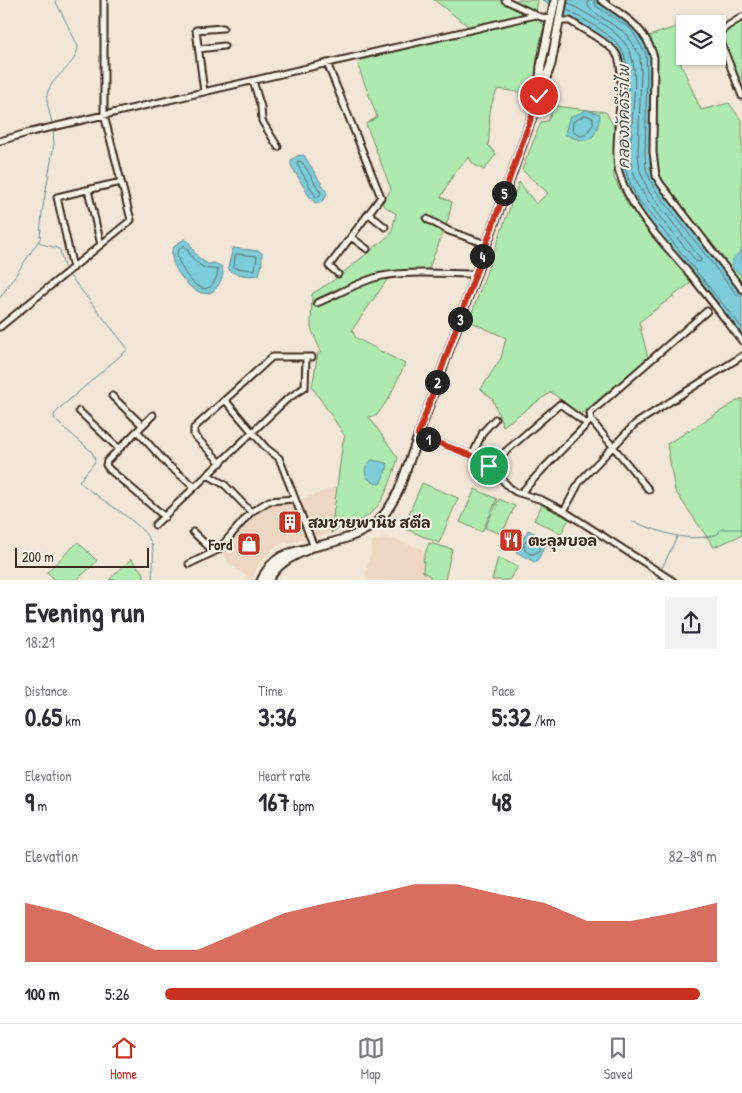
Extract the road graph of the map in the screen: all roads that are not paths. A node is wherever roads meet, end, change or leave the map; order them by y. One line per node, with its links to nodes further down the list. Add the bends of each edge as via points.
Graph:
1 (104, 0): 18 (street)
2 (505, 0): 6 (street)
3 (555, 0): 7 (main road)
4 (563, 0): 8 (main road)
5 (602, 0): 33 (street, via 633,21 644,34 654,57 653,152 656,176)
6 (535, 14): 7 (street); 13 (street)
7 (552, 16): 16 (main road, via 541,66)
8 (560, 18): 16 (main road, via 551,64); 37 (street, via 615,52 620,61 621,76 618,162 624,189 658,237)
9 (742, 18): 17 (street, via 720,32 720,40)
10 (223, 28): 12 (street, via 196,30)
11 (224, 46): 12 (street)
12 (199, 49): 15 (street)
13 (327, 63): 14 (street); 23 (street, via 381,197)
14 (253, 81): 15 (street); 20 (street, via 262,121)
15 (204, 92): 18 (street)
16 (539, 96): 27 (main road)
17 (742, 96)
18 (104, 115): 19 (street); 21 (street)
19 (0, 141)
20 (278, 147)
21 (121, 182): 22 (street); 28 (street, via 131,220)
22 (88, 190): 28 (street); 30 (street, via 56,197)
23 (369, 214): 25 (street); 26 (street)
24 (427, 219): 27 (street)
25 (385, 227)
26 (351, 237): 29 (street); 31 (street, via 329,266)
27 (486, 244): 32 (main road)
28 (101, 245): 30 (street)
29 (367, 249)
30 (73, 268): 36 (street)
31 (338, 274)
32 (476, 274): 34 (street, via 383,276); 48 (main road)
33 (742, 289)
34 (317, 303)
35 (707, 311): 44 (street, via 592,411)
36 (0, 327)
37 (742, 341)
38 (742, 356): 49 (street, via 635,424)
39 (112, 396): 45 (street)
40 (225, 400): 47 (street); 47 (street, via 272,357 309,357 305,387 286,400); 52 (street, via 193,432)
41 (79, 411): 50 (street)
42 (153, 415): 45 (street)
43 (495, 419): 51 (street, via 483,432)
44 (589, 422): 49 (street); 53 (street, via 560,404); 57 (street)
45 (142, 425): 46 (street)
46 (137, 431): 50 (street); 55 (street, via 168,465)
47 (253, 432): 52 (street); 58 (street, via 279,458)
48 (418, 435): 51 (street); 64 (main road, via 399,490 379,520 358,533)
49 (614, 446): 56 (street); 59 (street, via 580,481)
50 (119, 449): 61 (street, via 107,461 109,469)
51 (472, 456): 53 (street)
52 (221, 463): 54 (street)
53 (489, 466): 57 (street, via 510,488)
54 (208, 475): 55 (street); 60 (street, via 225,485)
55 (195, 487): 61 (street)
56 (649, 490)
57 (521, 493): 59 (street)
58 (295, 499): 60 (street, via 269,501); 64 (street)
59 (564, 511): 69 (street)
60 (251, 512): 65 (street)
61 (165, 517): 62 (street)
62 (156, 526)
63 (193, 532): 65 (street)
64 (314, 547): 67 (main road, via 286,553 269,566); 68 (main road, via 289,558 275,569)
65 (214, 552): 66 (street)
66 (189, 564)
67 (261, 580)
68 (268, 580)
69 (673, 580)

